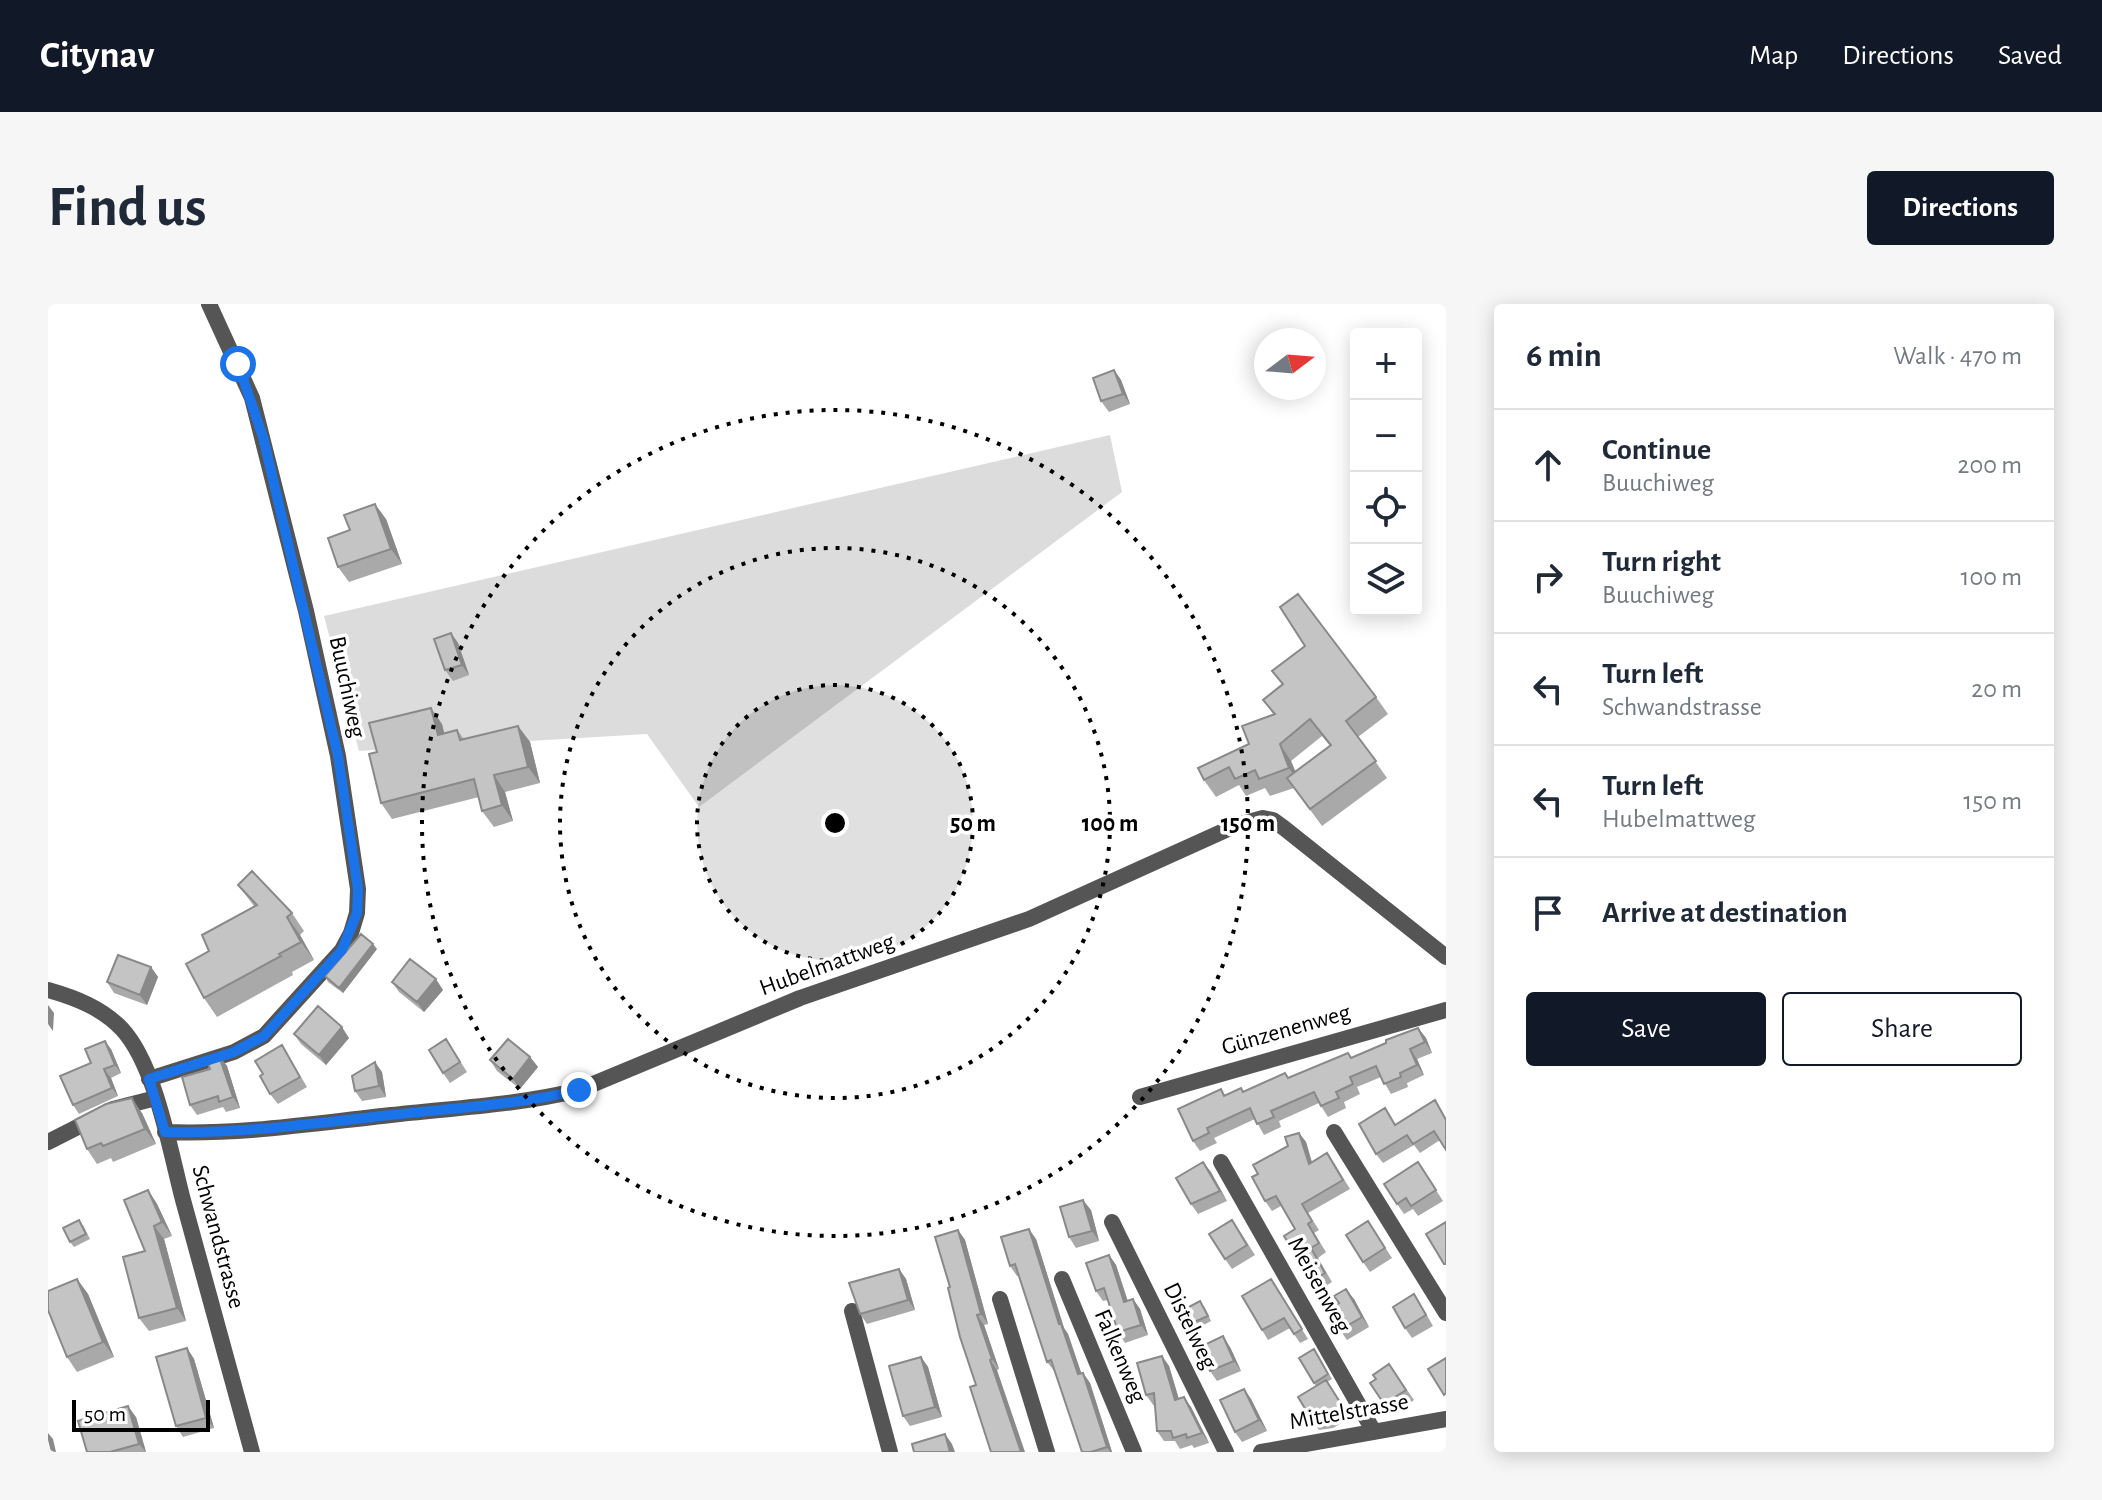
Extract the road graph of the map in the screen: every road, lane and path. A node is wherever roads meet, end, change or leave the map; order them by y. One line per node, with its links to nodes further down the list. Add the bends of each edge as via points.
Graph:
1 (209, 304): 5 (street, Buuchiweg, via 252,398 299,582 338,756 357,913 342,950 264,1036 234,1052)
2 (1446, 957): 8 (street, Hubelmattweg, via 1284,828 1263,818 1209,836 1029,919 800,998 579,1090 225,1133)
3 (48, 990): 5 (street, Schwandstrasse, via 109,1018 133,1044)
4 (1446, 1010): 6 (street, Günzenenweg)
5 (149, 1079): 7 (street, Schwandstrasse)
6 (1140, 1097)
7 (156, 1098): 8 (street, Schwandstrasse); 10 (street, via 113,1109)
8 (165, 1132): 19 (street, Schwandstrasse)
9 (1334, 1132): 16 (street)
10 (48, 1142)
11 (1221, 1162): 18 (street, Meisenweg)
12 (1112, 1222): 23 (street, Distelweg)
13 (1062, 1279): 22 (street, Falkenweg)
14 (1000, 1299): 21 (street)
15 (852, 1311): 20 (street)
16 (1446, 1313)
17 (1446, 1419): 18 (street, Mittelstrasse)
18 (1374, 1432): 24 (street, Mittelstrasse)
19 (251, 1452)
20 (890, 1452)
21 (1047, 1452)
22 (1134, 1452)
23 (1226, 1452)
24 (1261, 1452)

